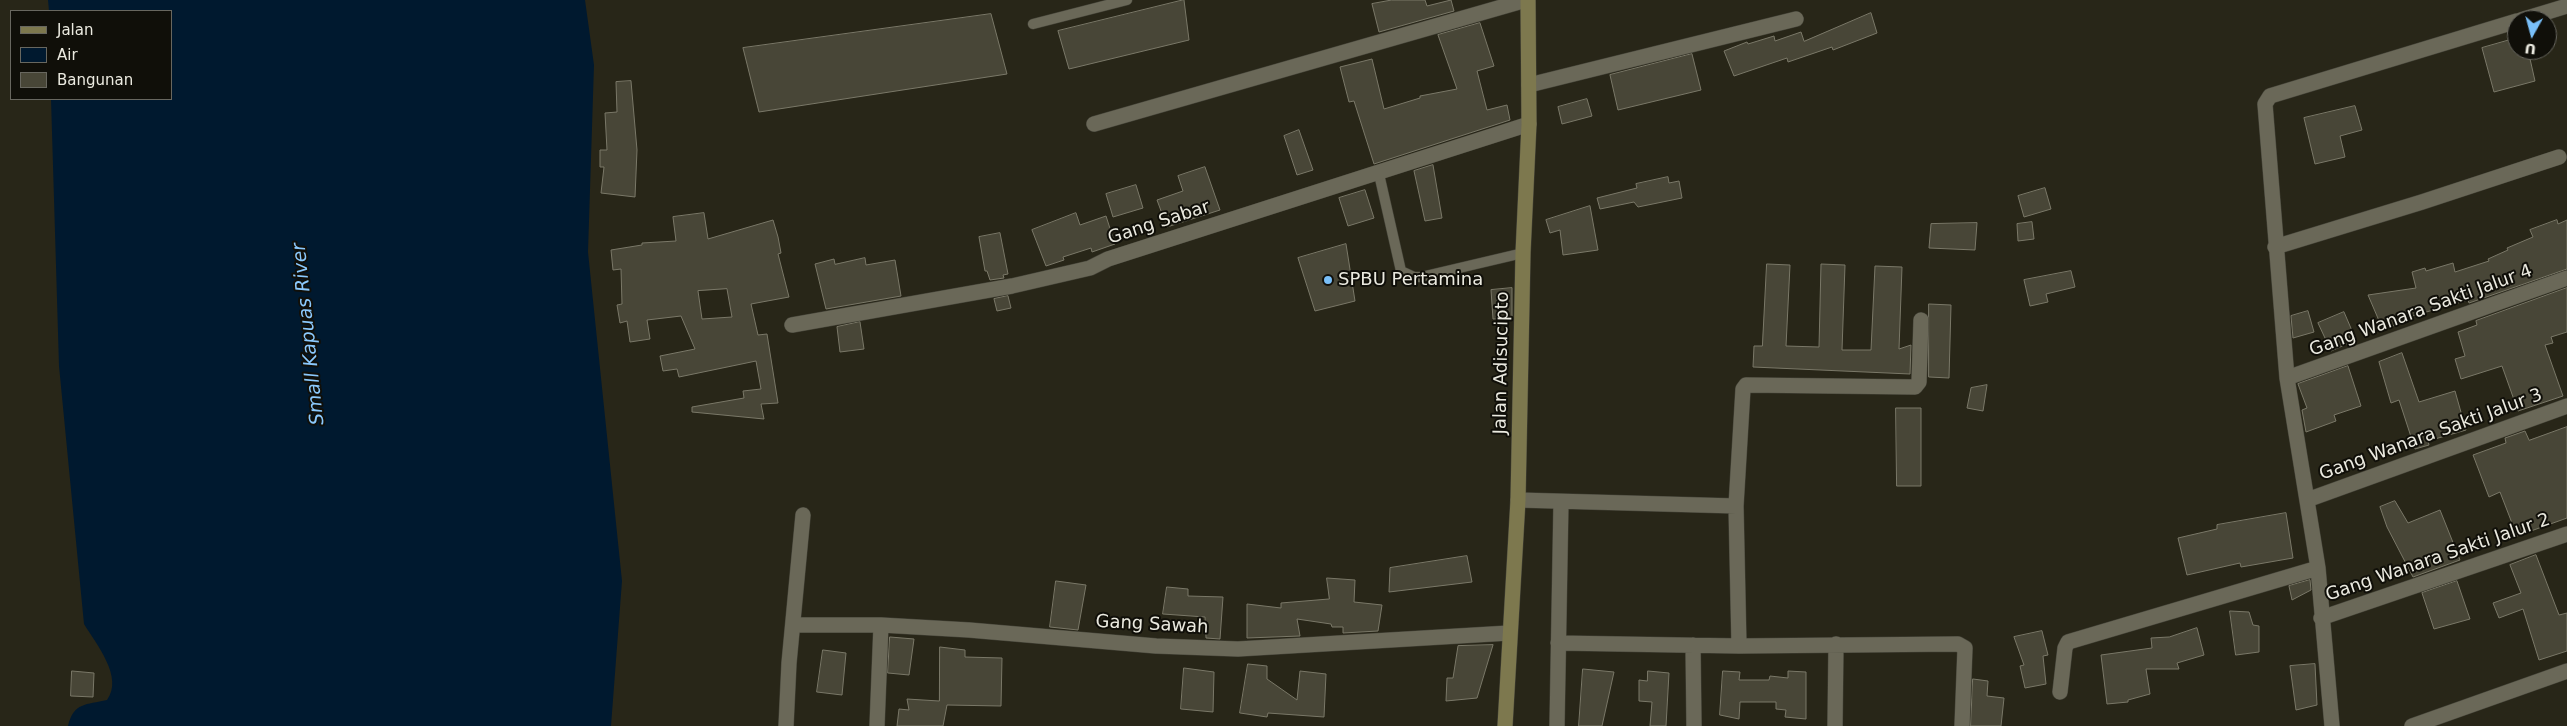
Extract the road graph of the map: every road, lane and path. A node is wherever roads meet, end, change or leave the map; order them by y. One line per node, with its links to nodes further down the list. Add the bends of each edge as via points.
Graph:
1 (1127, 0): 6 (lane)
2 (1527, 0): 8 (main road, Jalan Adisucipto); 9 (street)
3 (2567, 6): 4 (street)
4 (2554, 10)
5 (1796, 19): 8 (street)
6 (1033, 24)
7 (2507, 24): 13 (street, via 2267,99 2265,113)
8 (1529, 84): 10 (main road, Jalan Adisucipto)
9 (1094, 124)
10 (1529, 124): 12 (street, Gang Sabar); 14 (main road, Jalan Adisucipto)
11 (2559, 157): 13 (street)
12 (1379, 174): 14 (lane, via 1401,271 1406,274 1421,277); 17 (street, Gang Sabar, via 1108,259 1090,268 1012,286)
13 (2275, 246): 18 (street)
14 (1523, 253): 20 (main road, Jalan Adisucipto)
15 (2567, 278): 18 (street, Gang Wanara Sakti Jalur 4)
16 (1921, 320): 23 (street, via 1919,382 1915,387 1746,385 1743,389)
17 (792, 325)
18 (2287, 378): 21 (street)
19 (2567, 406): 21 (street, Gang Wanara Sakti Jalur 3)
20 (1518, 500): 22 (street); 30 (main road, Jalan Adisucipto)
21 (2307, 500): 26 (street)
22 (1561, 502): 23 (street); 31 (street)
23 (1736, 506): 34 (street)
24 (803, 515): 28 (street)
25 (2567, 534): 27 (street, Gang Wanara Sakti Jalur 2)
26 (2318, 568): 27 (street); 36 (street, via 2068,642)
27 (2321, 618): 44 (street)
28 (793, 625): 29 (street, Gang Sawah); 37 (street)
29 (881, 625): 30 (street, Gang Sawah, via 1156,646 1238,649); 38 (street)
30 (1510, 633): 39 (main road, Jalan Adisucipto)
31 (1558, 643): 33 (street); 40 (street)
32 (1836, 644): 34 (street); 42 (street); 43 (street, via 1962,645 1965,648)
33 (1693, 645): 34 (street); 41 (street)
34 (1739, 646)
35 (2567, 671): 45 (street)
36 (2060, 692)
37 (786, 726)
38 (876, 726)
39 (1505, 726)
40 (1557, 726)
41 (1694, 726)
42 (1835, 726)
43 (1962, 726)
44 (2332, 726)
45 (2412, 726)

